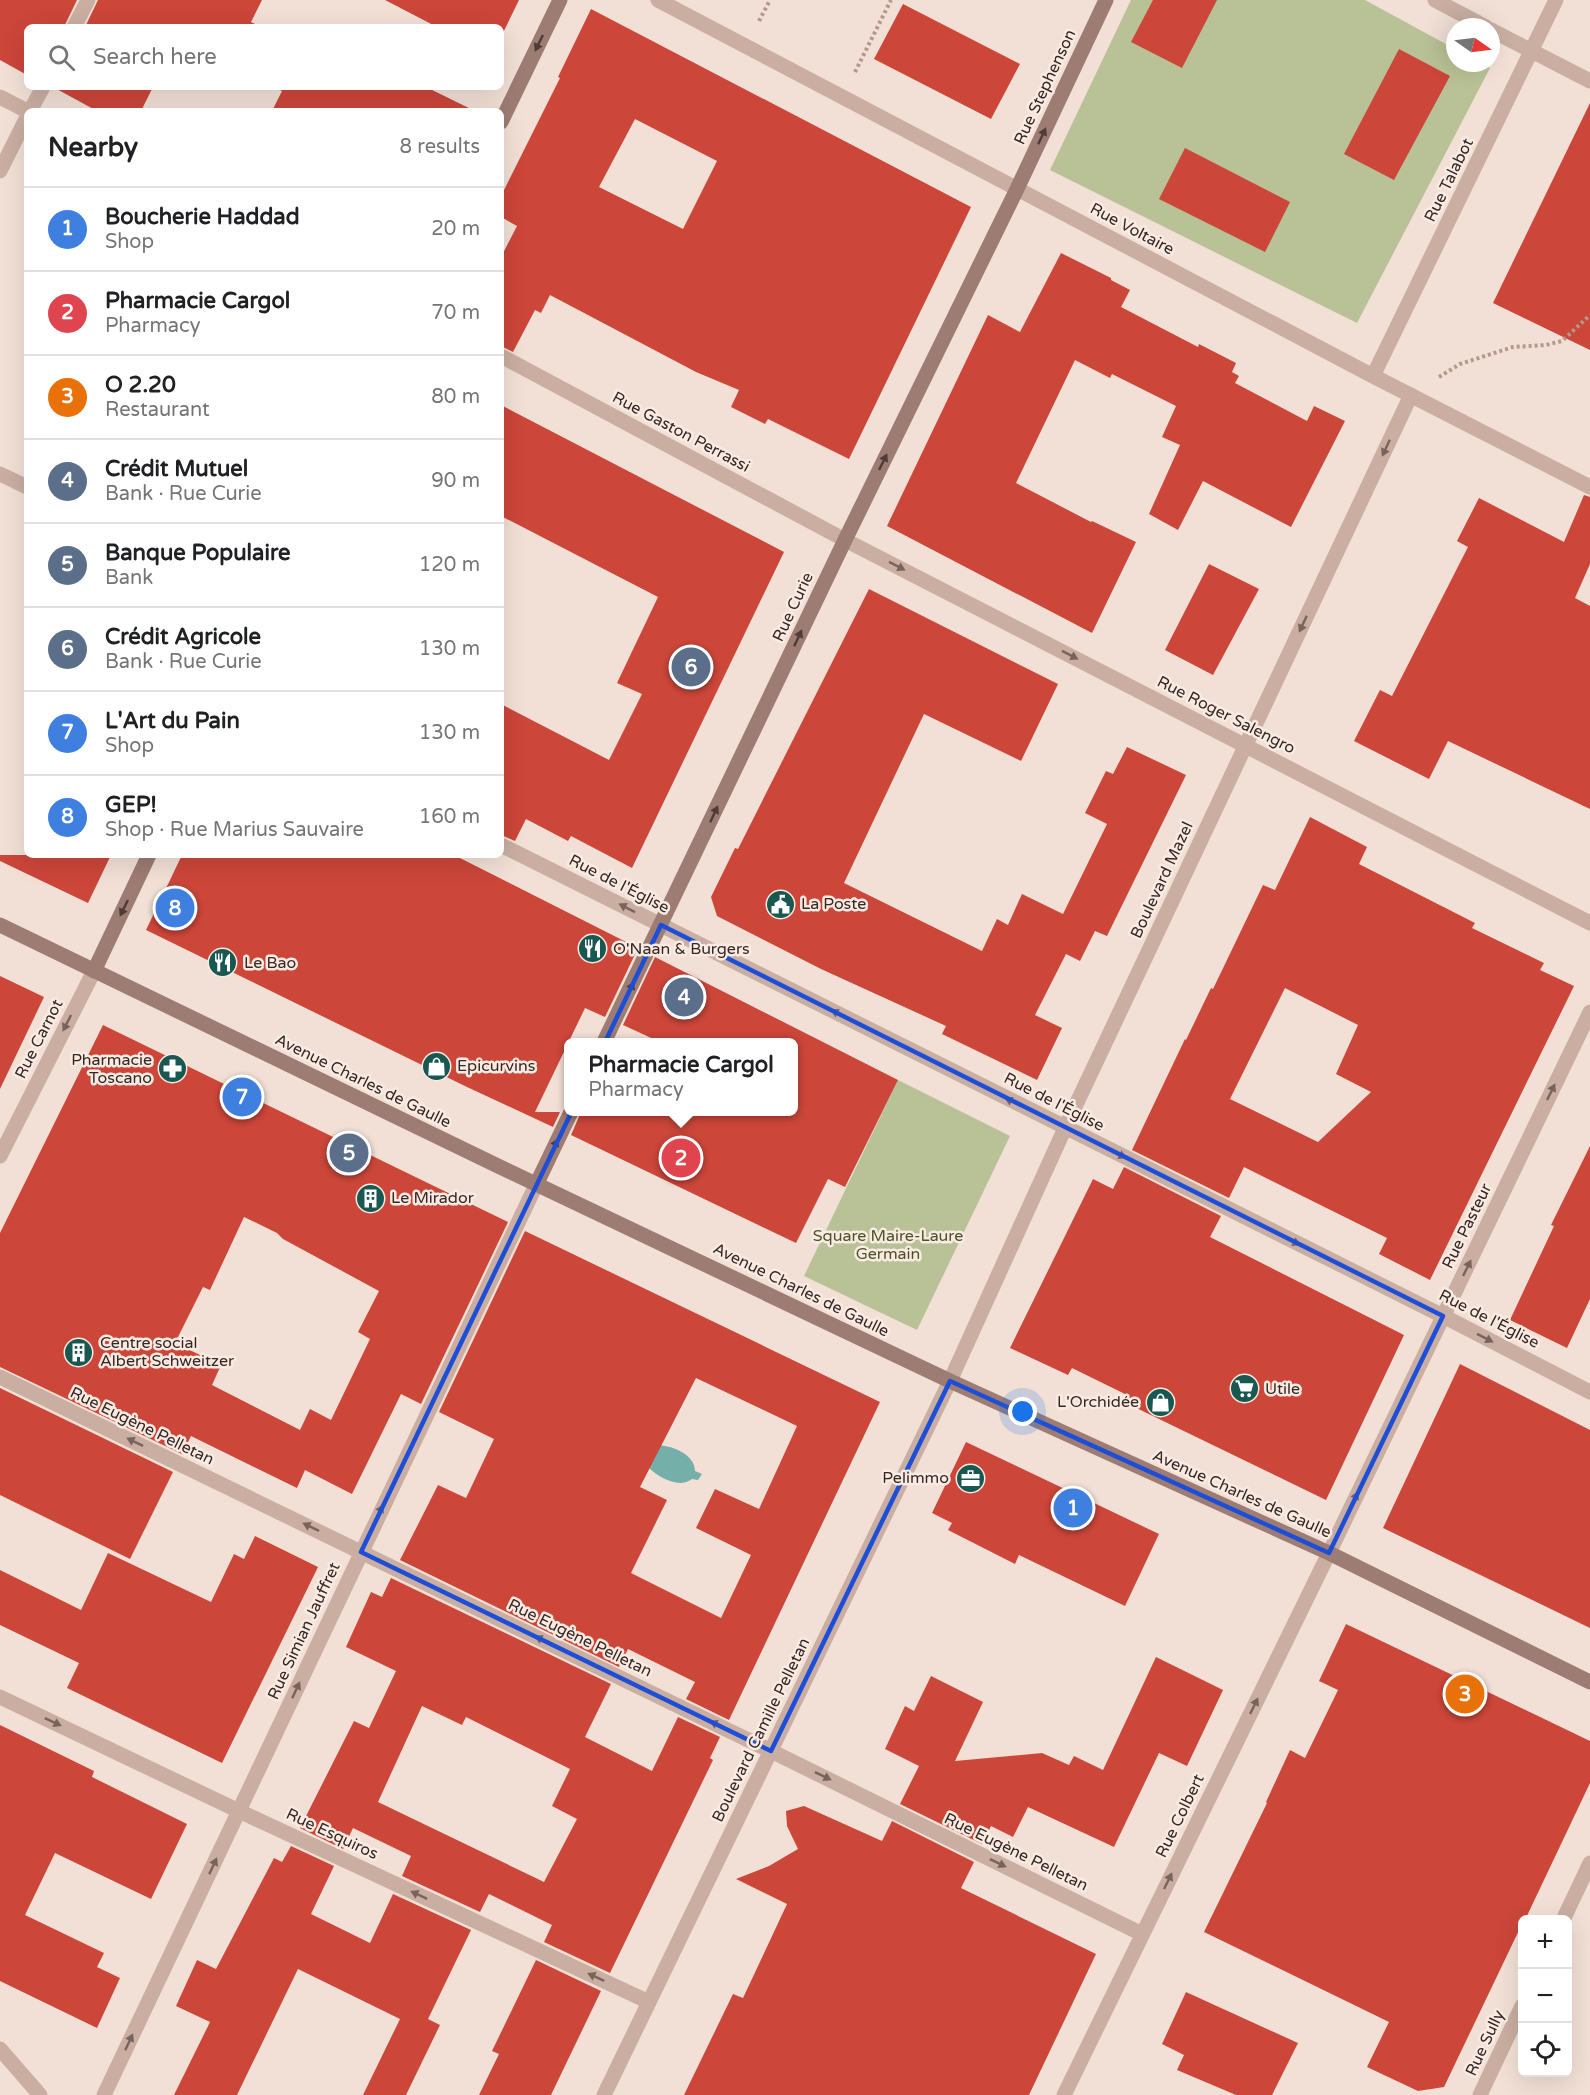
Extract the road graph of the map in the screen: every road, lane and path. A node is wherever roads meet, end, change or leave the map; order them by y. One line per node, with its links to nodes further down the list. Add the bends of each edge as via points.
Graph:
1 (88, 0): 9 (street)
2 (560, 0): 18 (main road, one-way to 18)
3 (658, 0): 15 (street, Rue Voltaire)
4 (891, 0): 15 (path)
5 (1106, 0): 21 (main road, Rue Stephenson, one-way to 5)
6 (1435, 0): 8 (street)
7 (1556, 0): 11 (street, Rue Talabot)
8 (1469, 18)
9 (76, 24)
10 (1500, 35): 11 (street)
11 (1531, 51): 12 (street); 24 (street, Rue Talabot)
12 (1590, 81)
13 (41, 90): 16 (street)
14 (0, 97): 17 (street)
15 (843, 97): 21 (street, Rue Voltaire)
16 (30, 108)
17 (24, 109)
18 (504, 116)
19 (24, 123): 20 (street)
20 (0, 171)
21 (1017, 189): 24 (street, Rue Voltaire); 29 (main road, Rue Curie, one-way to 21)
22 (1590, 315): 25 (path, via 1562,340 1513,347 1460,364)
23 (504, 358): 29 (street, Rue Gaston Perrassi)
24 (1373, 376): 25 (street, Rue Voltaire)
25 (1411, 395): 28 (street, Rue Voltaire); 30 (street, Boulevard Mazel, one-way to 30)
26 (0, 474): 27 (street)
27 (24, 486)
28 (1590, 488)
29 (844, 540): 30 (street, Rue Roger Salengro, one-way to 30); 35 (main road, Rue Curie, one-way to 29)
30 (1246, 745): 33 (street, Rue Roger Salengro); 40 (street, Boulevard Mazel)
31 (504, 846): 35 (street, Rue de l'Église, one-way to 31)
32 (148, 858): 36 (main road, one-way to 36)
33 (1590, 923)
34 (0, 925): 36 (main road, Avenue Charles de Gaulle)
35 (661, 925): 38 (main road, Rue Curie, one-way to 35); 40 (street, Rue de l'Église, one-way to 35)
36 (94, 971): 41 (street, Rue Carnot, one-way to 41); 42 (main road, Avenue Charles de Gaulle)
37 (1590, 1012): 43 (street, Rue Pasteur, one-way to 37)
38 (606, 1038)
39 (569, 1116): 42 (main road, one-way to 39)
40 (1065, 1128): 43 (street, Rue de l'Église, one-way to 43); 45 (street, Boulevard Mazel)
41 (0, 1156)
42 (537, 1183): 45 (main road, Avenue Charles de Gaulle); 47 (street, Rue Simian Jauffret, one-way to 42)
43 (1443, 1316): 46 (street, Rue de l'Église, one-way to 46); 48 (street, Rue Pasteur, one-way to 43)
44 (0, 1377): 47 (street, Rue Eugène Pelletan, one-way to 44)
45 (950, 1381): 48 (main road, Avenue Charles de Gaulle); 51 (street, Boulevard Camille Pelletan)
46 (1590, 1392)
47 (361, 1552): 51 (street, Rue Eugène Pelletan, one-way to 47); 52 (street, Rue Simian Jauffret, one-way to 47)
48 (1329, 1553): 49 (main road, Avenue Charles de Gaulle); 55 (street, Rue Colbert, one-way to 48)
49 (1590, 1682)
50 (0, 1697): 52 (street, Rue Esquiros, one-way to 52)
51 (771, 1750): 55 (street, Rue Eugène Pelletan, one-way to 55); 56 (street, Boulevard Camille Pelletan)
52 (239, 1811): 56 (street, Rue Esquiros, one-way to 52); 60 (street, Rue Simian Jauffret, one-way to 52)
53 (1590, 1863): 54 (street)
54 (1565, 1915)
55 (1142, 1934): 62 (street, Rue Colbert)
56 (649, 2001): 61 (street, Boulevard Camille Pelletan)
57 (1518, 2014): 63 (street, Rue Sully)
58 (0, 2049): 59 (street)
59 (40, 2095)
60 (104, 2095)
61 (604, 2095)
62 (1064, 2095)
63 (1480, 2095)

